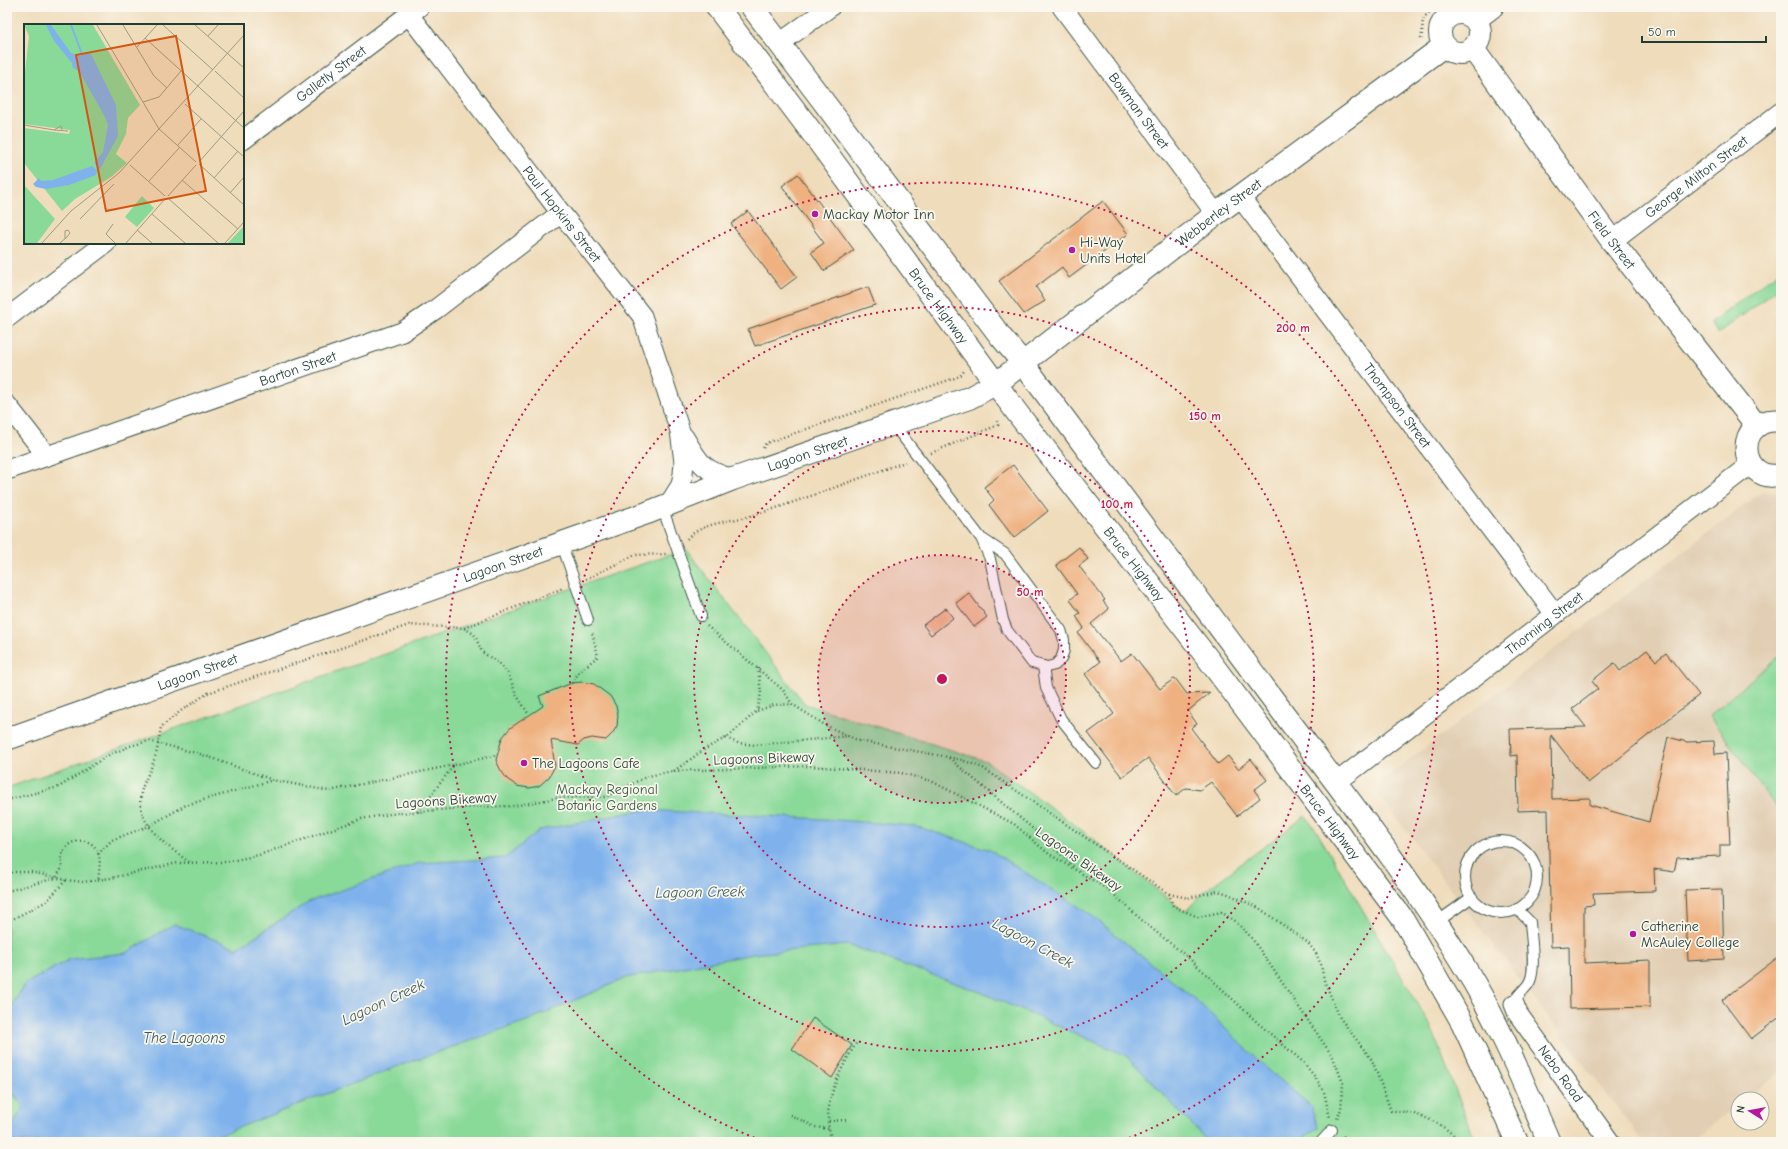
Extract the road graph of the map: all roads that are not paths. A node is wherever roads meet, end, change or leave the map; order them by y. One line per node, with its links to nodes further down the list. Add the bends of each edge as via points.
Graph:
1 (717, 7): 20 (main road, Bruce Highway)
2 (752, 7): 8 (main road, Bruce Highway)
3 (830, 7): 8 (street)
4 (1062, 7): 15 (street, Bowman Street)
5 (414, 11): 12 (street, Galletly Street); 14 (street, Paul Hopkins Street)
6 (1438, 11): 7 (main road, via 1470,15); 9 (main road)
7 (1484, 13): 10 (main road, via 1479,25 1480,38)
8 (780, 43): 19 (main road, Bruce Highway)
9 (1444, 46): 10 (main road, via 1461,54); 13 (main road, Webberley Street)
10 (1473, 49): 16 (main road, Field Street)
11 (1781, 112): 16 (street, George Milton Street)
12 (244, 139)
13 (1240, 197): 15 (main road, Webberley Street); 34 (street, Thompson Street)
14 (561, 213): 25 (street, Paul Hopkins Street, via 642,316); 26 (street, Barton Street, via 402,332)
15 (1216, 214): 19 (main road, Webberley Street)
16 (1612, 241): 24 (main road, Field Street)
17 (105, 244): 18 (street)
18 (7, 318)
19 (1023, 363): 20 (main road, Webberley Street); 40 (main road, Bruce Highway)
20 (997, 383): 23 (main road, Lagoon Street, via 977,395); 47 (main road, Bruce Highway, via 1403,919 1462,1022)
21 (7, 405): 26 (street)
22 (1781, 421): 24 (main road, via 1764,422)
23 (892, 424): 30 (main road, Lagoon Street); 32 (lane)
24 (1756, 426): 27 (main road, via 1746,441 1746,451)
25 (680, 431): 30 (street, Paul Hopkins Street, via 700,463 713,473); 31 (street, Paul Hopkins Street, via 684,462 681,485)
26 (46, 456): 28 (street, Barton Street)
27 (1751, 464): 29 (main road, via 1761,473 1770,476); 34 (street, Thorning Street)
28 (7, 470)
29 (1781, 475)
30 (733, 479): 31 (main road, Lagoon Street)
31 (666, 505): 33 (main road, Lagoon Street); 35 (lane, via 677,550)
32 (981, 538): 37 (lane, via 990,559 1007,630 1032,663); 37 (lane, via 1004,554 1061,630 1064,640 1062,659 1055,665)
33 (561, 542): 36 (lane); 38 (main road, Lagoon Street)
34 (1555, 614): 40 (street, Thorning Street)
35 (701, 616)
36 (588, 620)
37 (1043, 666): 39 (lane, via 1046,688 1061,719)
38 (7, 739)
39 (1096, 763)
40 (1337, 782): 43 (main road, Bruce Highway, via 1416,890)
41 (1472, 897): 42 (lane, via 1477,904 1488,910 1500,913); 42 (lane, via 1466,883 1466,870 1470,858 1478,849 1489,843 1502,840 1514,843 1529,854 1537,871 1534,892 1527,902); 43 (lane)
42 (1516, 909): 44 (lane, via 1530,922 1532,969 1529,983)
43 (1436, 922): 48 (main road, Bruce Highway, via 1469,973 1513,1058)
44 (1514, 1004): 49 (street, Nebo Road, via 1518,1014)
45 (1332, 1130): 46 (lane)
46 (1321, 1142)
47 (1517, 1142)
48 (1549, 1142)
49 (1610, 1142)

